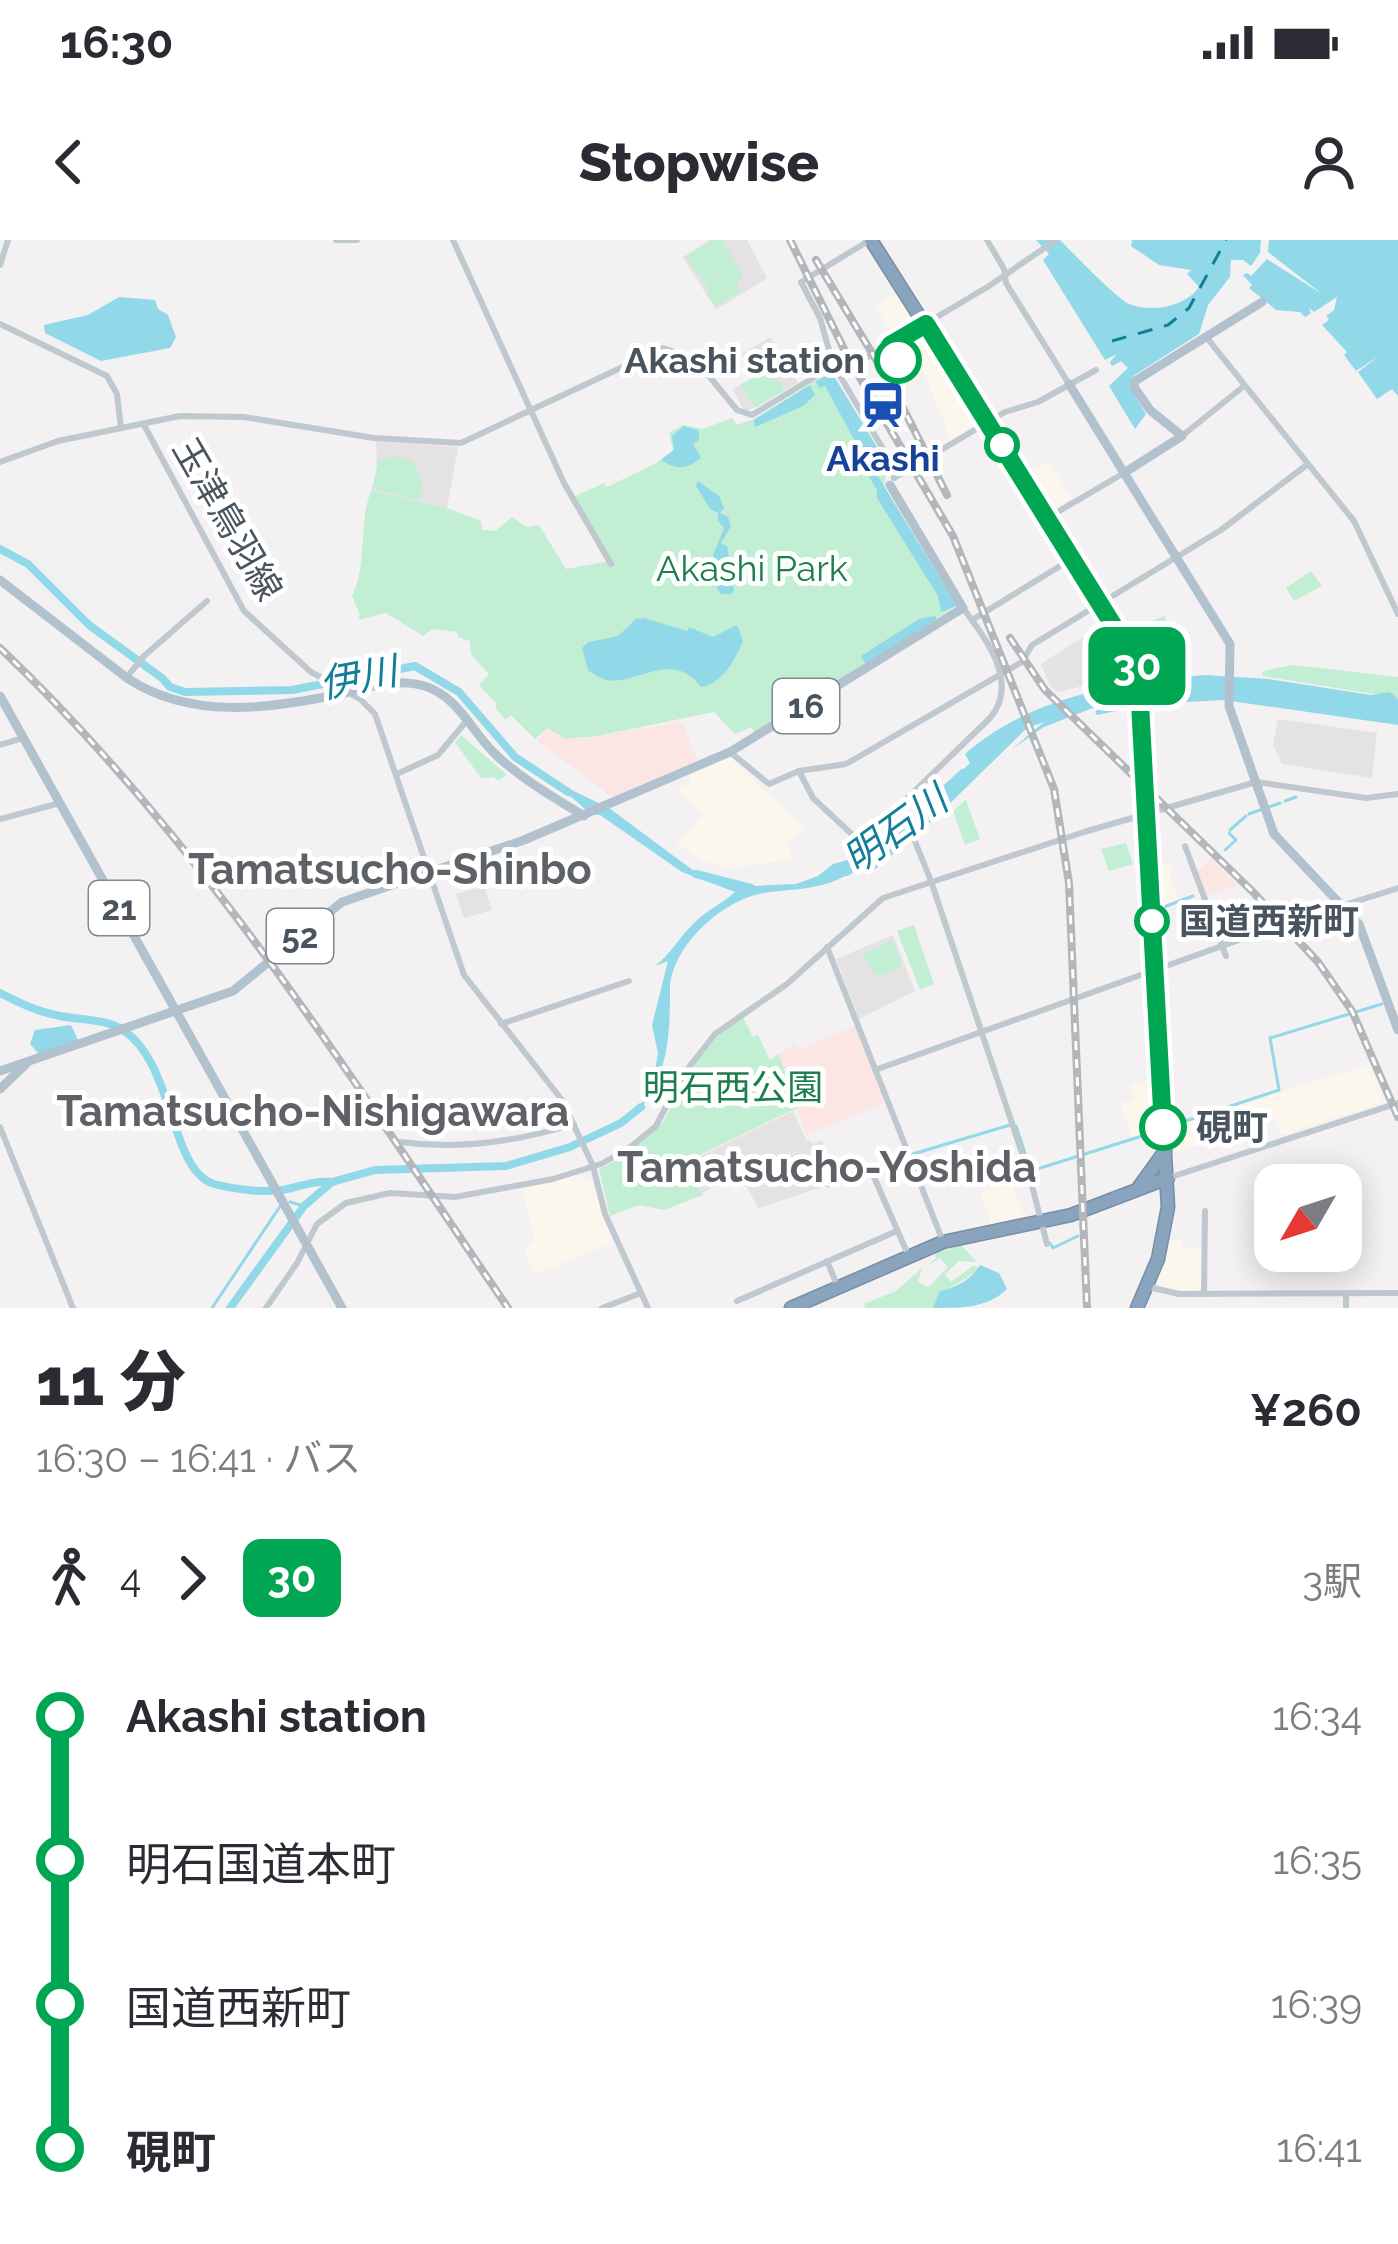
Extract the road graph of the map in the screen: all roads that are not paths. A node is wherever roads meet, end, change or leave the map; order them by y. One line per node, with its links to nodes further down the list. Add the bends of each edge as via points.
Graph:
1 (8, 240): 8 (street)
2 (357, 240): 7 (street)
3 (453, 240): 18 (street)
4 (871, 240): 12 (highway); 14 (street, via 801,282)
5 (987, 240): 9 (street)
6 (1056, 240): 9 (street)
7 (338, 241)
8 (0, 265)
9 (1005, 276): 12 (street); 16 (street)
10 (1262, 302): 13 (main road)
11 (0, 323): 21 (street, via 107,376)
12 (926, 324): 14 (street); 19 (highway)
13 (1205, 335): 17 (street); 22 (main road, via 1133,384)
14 (837, 370): 18 (street, via 748,416 695,358 663,348); 26 (street, via 893,466)
15 (1096, 370): 16 (street)
16 (1069, 384): 19 (street); 25 (main road)
17 (1245, 385): 22 (street); 24 (street)
18 (531, 412): 20 (street, via 460,443 224,416); 30 (street)
19 (989, 422): 26 (street); 27 (highway)
20 (143, 424): 21 (street); 39 (street, 玉津鳥羽線, via 234,597 311,672)
21 (122, 428): 23 (street)
22 (1182, 436): 25 (main road)
23 (0, 462)
24 (1308, 464): 29 (street); 35 (street, via 1364,535)
25 (1124, 473): 27 (street); 29 (main road)
26 (892, 481): 34 (main road)
27 (1051, 516): 28 (highway)
28 (1076, 556): 33 (highway); 36 (street)
29 (1177, 558): 33 (street); 47 (main road, via 1230,644 1228,705)
30 (611, 564)
31 (0, 580): 38 (main road)
32 (207, 601): 38 (street)
33 (1104, 602): 37 (street, via 1032,645); 51 (highway, via 1140,675)
34 (963, 608): 36 (street); 44 (main road, 16)
35 (1398, 614)
36 (972, 620): 37 (street)
37 (1003, 673): 45 (street, via 846,764); 50 (street, via 997,710)
38 (128, 677): 39 (main road, via 178,702 236,708)
39 (346, 693): 41 (main road, via 415,684 441,693); 46 (street, 玉津鳥羽線, via 375,714)
40 (0, 696): 42 (main road, 21)
41 (468, 719): 46 (street, via 438,755); 52 (main road, via 525,779)
42 (23, 738): 43 (street); 49 (main road, 21)
43 (0, 745)
44 (730, 752): 45 (street, via 764,782); 52 (main road, 16)
45 (799, 772): 50 (street, via 812,798 858,840)
46 (396, 774): 55 (street, 玉津鳥羽線)
47 (1256, 782): 48 (street, via 1366,798); 51 (street); 58 (main road, via 1279,842)
48 (1398, 794)
49 (60, 802): 53 (street); 64 (main road, 21)
50 (896, 811): 56 (street)
51 (1148, 813): 56 (street); 62 (highway)
52 (584, 816): 55 (main road, 52)
53 (0, 819)
54 (1185, 846): 60 (street)
55 (430, 874): 64 (main road, 52, via 342,902 241,986); 65 (street, 玉津鳥羽線, via 464,975)
56 (931, 881): 59 (street, via 884,898); 67 (street)
57 (1398, 888): 58 (street)
58 (1344, 904): 60 (street); 66 (main road, via 1359,923)
59 (827, 946): 69 (street); 78 (street, via 708,1041 656,1126)
60 (1222, 946): 61 (street); 62 (street)
61 (1226, 956)
62 (1157, 968): 67 (street); 76 (highway); 79 (highway)
63 (629, 980): 65 (street)
64 (178, 1013): 68 (main road, 52); 84 (main road, 21)
65 (501, 1024): 73 (street, 玉津鳥羽線, via 554,1085)
66 (1398, 1030)
67 (981, 1031): 69 (street); 82 (street)
68 (30, 1060): 70 (main road, 52); 71 (main road, 52)
69 (875, 1070): 77 (street)
70 (0, 1071)
71 (0, 1089)
72 (1398, 1103): 79 (street)
73 (574, 1124): 75 (street, via 497,1143); 78 (street, 玉津鳥羽線)
74 (0, 1127): 97 (street)
75 (400, 1142)
76 (1165, 1151): 79 (highway); 80 (highway)
77 (909, 1157): 83 (street, via 874,1177); 86 (street)
78 (593, 1166): 84 (street, via 455,1197 367,1196 322,1218); 91 (street, 玉津鳥羽線)
79 (1168, 1178): 80 (highway); 82 (highway, via 1094,1211); 89 (highway, via 1166,1227)
80 (1138, 1188): 82 (highway)
81 (1205, 1211): 93 (street)
82 (1041, 1222): 85 (street); 86 (highway)
83 (897, 1231): 87 (street); 88 (street)
84 (304, 1242): 95 (street); 100 (main road, 21)
85 (1047, 1244)
86 (944, 1245): 87 (highway)
87 (910, 1259): 90 (highway)
88 (826, 1262): 90 (street); 96 (street)
89 (1149, 1287): 93 (street); 104 (highway)
90 (839, 1289): 103 (highway)
91 (641, 1293): 101 (street); 102 (street, 玉津鳥羽線)
92 (1398, 1293): 94 (street)
93 (1204, 1294): 94 (street)
94 (1346, 1295): 105 (street)
95 (274, 1299): 98 (street); 99 (street)
96 (736, 1301)
97 (73, 1308)
98 (266, 1308)
99 (278, 1308)
100 (342, 1308)
101 (602, 1308)
102 (648, 1308)
103 (796, 1308)
104 (1137, 1308)
105 (1346, 1308)

